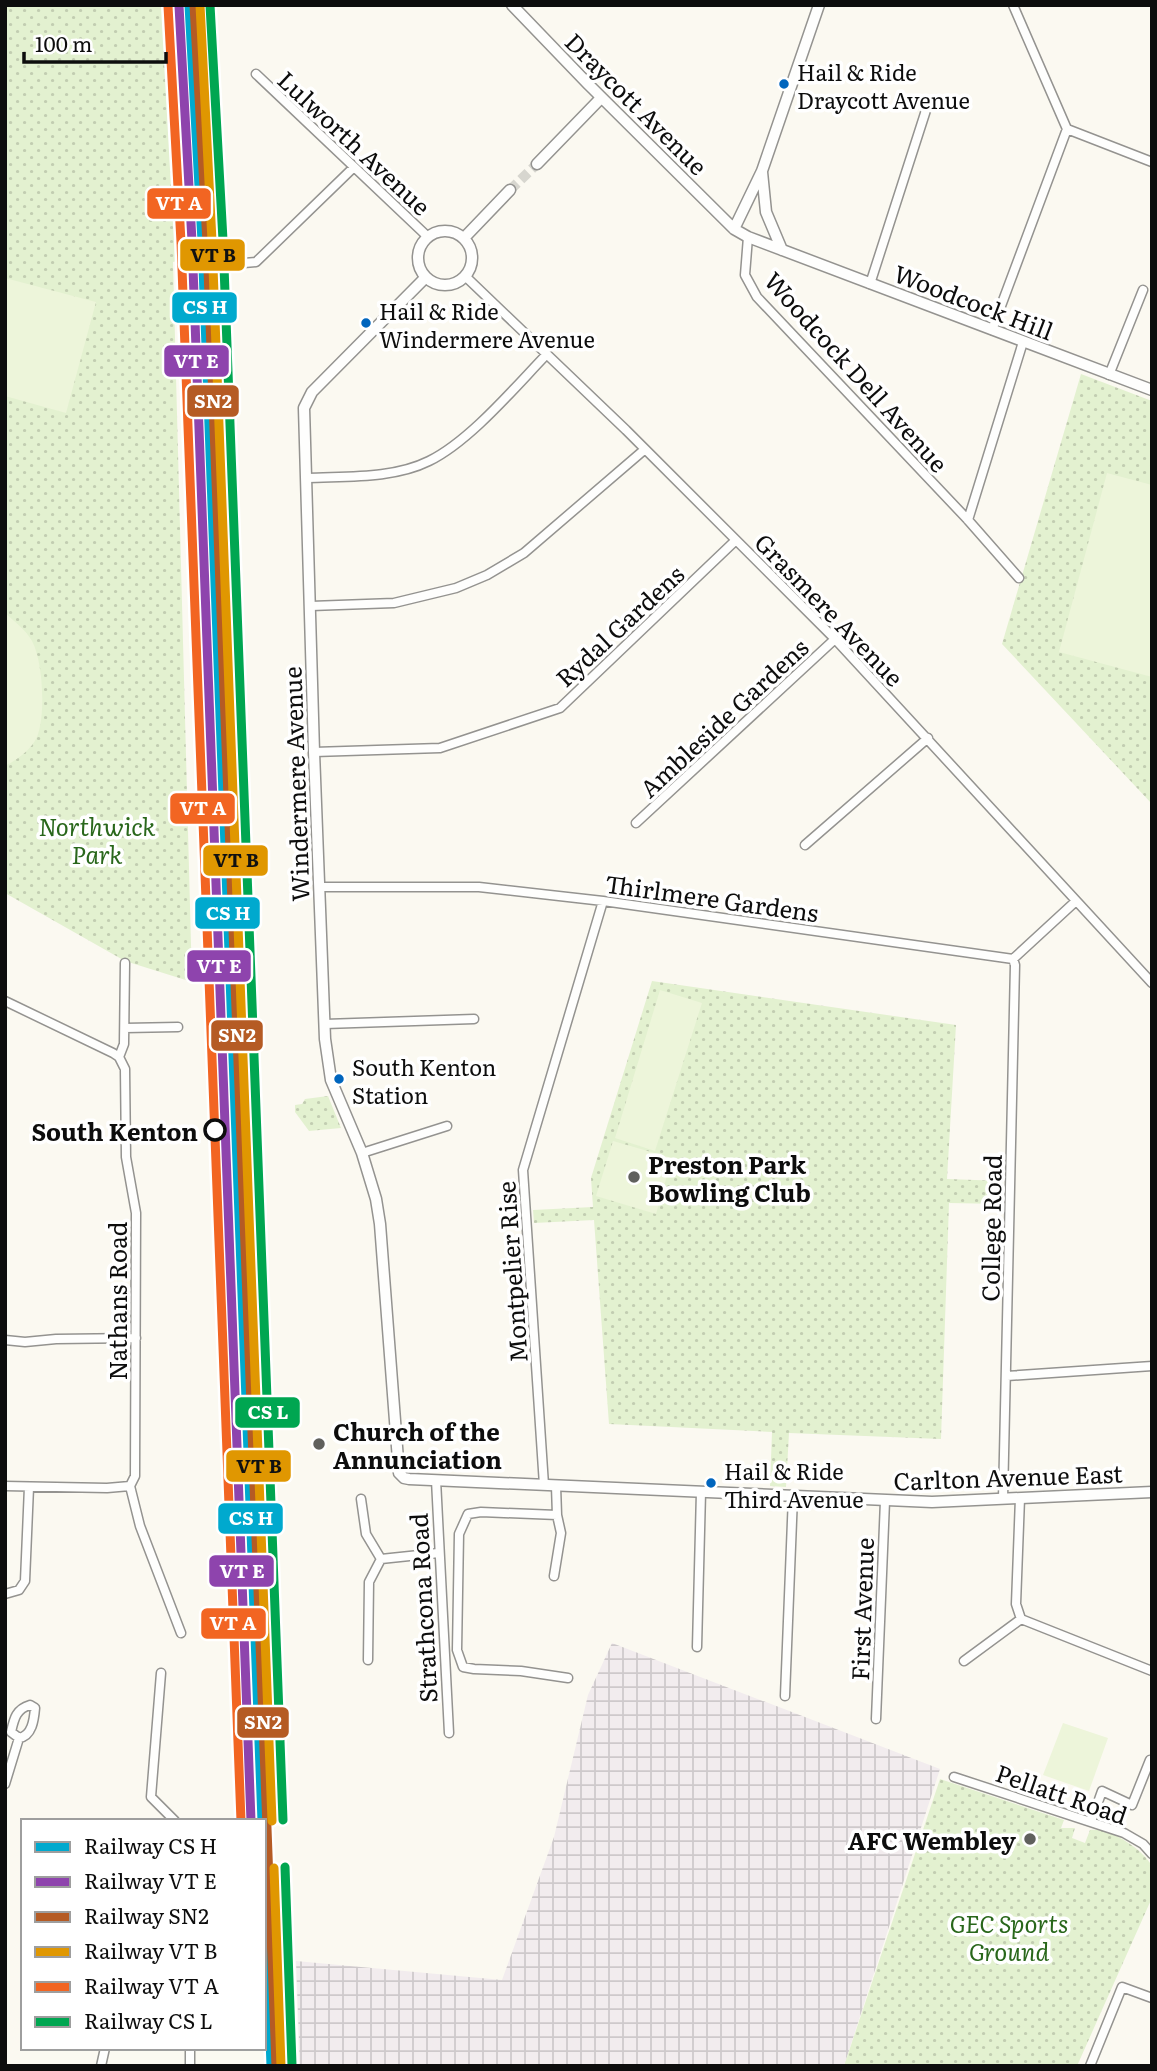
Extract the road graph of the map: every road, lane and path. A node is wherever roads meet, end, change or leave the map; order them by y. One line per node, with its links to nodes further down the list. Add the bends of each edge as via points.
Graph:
1 (512, 5): 5 (street, Draycott Avenue)
2 (819, 5): 11 (street)
3 (1013, 5): 7 (street)
4 (256, 74): 10 (street, Lulworth Avenue)
5 (601, 98): 9 (street); 13 (street, Draycott Avenue)
6 (928, 104): 21 (street)
7 (1066, 129): 8 (street); 23 (street)
8 (1152, 162)
9 (537, 164)
10 (353, 167): 14 (street, Lulworth Avenue); 18 (street, via 256,262)
11 (762, 171): 13 (street); 17 (street, via 766,212)
12 (510, 190): 16 (street)
13 (734, 229): 15 (street, Woodcock Hill)
14 (428, 237): 16 (street, via 443,231); 20 (street, via 418,261)
15 (748, 237): 17 (street, Woodcock Hill); 30 (street, Woodcock Dell Avenue, via 745,275 757,297)
16 (464, 238): 19 (street, via 472,255)
17 (782, 250): 21 (street, Woodcock Hill)
18 (239, 260)
19 (465, 276): 20 (street, via 449,285); 25 (street, Grasmere Avenue)
20 (426, 277): 29 (street, Windermere Avenue, via 312,392 304,408)
21 (870, 284): 23 (street, Woodcock Hill)
22 (1143, 290): 26 (street)
23 (992, 330): 24 (street, Woodcock Hill)
24 (1023, 342): 26 (street, Woodcock Hill); 30 (street, Woodcock Dell Avenue)
25 (548, 354): 28 (street, Grasmere Avenue); 29 (street, via 484,419 428,462 381,474)
26 (1109, 374): 27 (street, Woodcock Hill)
27 (1152, 390)
28 (644, 450): 31 (street, Grasmere Avenue); 33 (street, via 524,553 487,575 456,588 394,603)
29 (307, 478): 33 (street, Windermere Avenue)
30 (968, 520): 32 (street, Woodcock Dell Avenue)
31 (736, 540): 34 (street, Grasmere Avenue); 36 (street, Rydal Gardens, via 560,708 440,748)
32 (1019, 578)
33 (310, 606): 36 (street, Windermere Avenue)
34 (835, 639): 35 (street, Grasmere Avenue); 37 (street, Ambleside Gardens)
35 (928, 738): 38 (street); 41 (street, Grasmere Avenue)
36 (314, 752): 39 (street, Windermere Avenue)
37 (636, 823)
38 (805, 845)
39 (319, 887): 40 (street, Thirlmere Gardens, via 479,887); 47 (street, Windermere Avenue)
40 (603, 901): 42 (street, Thirlmere Gardens); 59 (street, Montpelier Rise, via 523,1170)
41 (1076, 901): 42 (street); 44 (street, Grasmere Avenue)
42 (1013, 959): 56 (street, College Road)
43 (125, 963): 49 (street, Nathans Road)
44 (1152, 983)
45 (5, 1001): 50 (street)
46 (474, 1019): 47 (street)
47 (325, 1024): 52 (street, Windermere Avenue, via 331,1080)
48 (178, 1027): 49 (street)
49 (125, 1028): 50 (street, Nathans Road)
50 (119, 1057): 53 (street, Nathans Road, via 125,1069 126,1157 136,1213)
51 (447, 1126): 52 (street)
52 (362, 1153): 57 (street, Windermere Avenue, via 380,1224 398,1469)
53 (136, 1338): 54 (street); 61 (street, Nathans Road, via 135,1476)
54 (5, 1340)
55 (1152, 1366): 56 (street)
56 (1007, 1376): 69 (street, College Road)
57 (404, 1478): 58 (street, Carlton Avenue East)
58 (436, 1480): 59 (street, Carlton Avenue East); 72 (street, Strathcona Road)
59 (544, 1485): 62 (street, Carlton Avenue East)
60 (5, 1486): 63 (street)
61 (130, 1486): 63 (street); 77 (street, Nathans Road, via 140,1526)
62 (556, 1486): 64 (street, Carlton Avenue East); 71 (street)
63 (29, 1487): 75 (street, via 25,1581 19,1590)
64 (701, 1492): 66 (street, Carlton Avenue East); 78 (street)
65 (1152, 1492): 67 (street, Carlton Avenue East)
66 (793, 1496): 70 (street, Carlton Avenue East); 84 (street)
67 (1020, 1498): 69 (street, Carlton Avenue East); 76 (street, via 1016,1604)
68 (361, 1499): 73 (street, via 366,1534)
69 (1003, 1499): 70 (street, Carlton Avenue East)
70 (885, 1501): 85 (street, First Avenue)
71 (557, 1515): 74 (street, via 561,1533); 83 (street, via 468,1514 459,1534 457,1650 463,1667 474,1670)
72 (438, 1553): 73 (street); 86 (street, Strathcona Road)
73 (381, 1559): 79 (street, via 369,1582)
74 (554, 1576)
75 (5, 1594)
76 (1021, 1619): 80 (street); 81 (street)
77 (181, 1633)
78 (697, 1647)
79 (368, 1660)
80 (964, 1661)
81 (1152, 1671)
82 (160, 1673): 91 (street, via 151,1797)
83 (568, 1678)
84 (785, 1696)
85 (876, 1719)
86 (449, 1733)
87 (19, 1738): 90 (street)
88 (1150, 1760): 92 (street, via 1132,1805 1101,1791)
89 (954, 1777): 92 (street, Pellatt Road)
90 (5, 1784)
91 (172, 1819)
92 (1091, 1822): 93 (street, Pellatt Road, via 1124,1833)
93 (1152, 1854)
94 (1152, 1998): 95 (street, via 1122,1987)
95 (1090, 2066)

